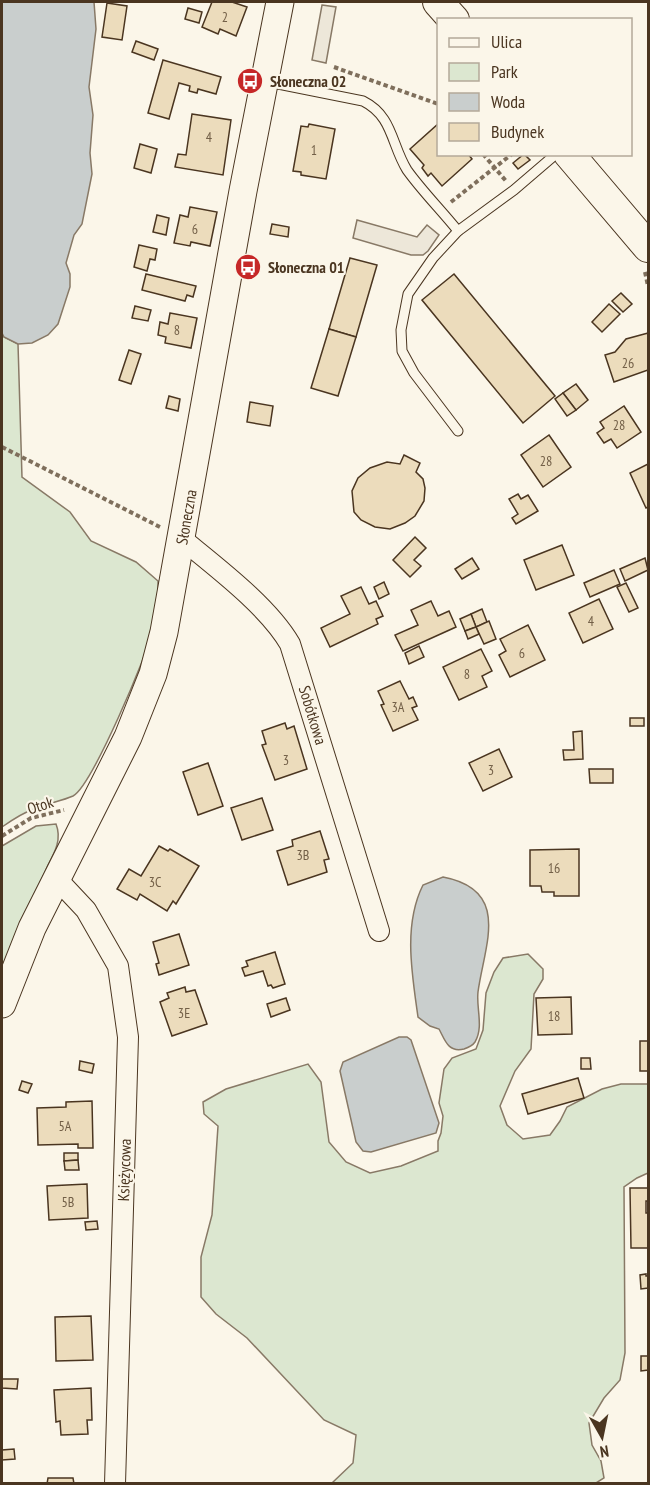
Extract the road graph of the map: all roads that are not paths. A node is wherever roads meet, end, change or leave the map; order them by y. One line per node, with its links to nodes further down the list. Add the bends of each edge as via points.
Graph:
1 (280, 2): 4 (street, Słoneczna)
2 (438, 2): 3 (main road)
3 (452, 18)
4 (264, 81): 7 (lane, via 374,106 386,122 408,171); 10 (street, Słoneczna)
5 (554, 156): 7 (lane)
6 (571, 156): 8 (main road)
7 (458, 231): 9 (lane, via 408,294 401,330 402,351 414,373)
8 (648, 247)
9 (458, 432)
10 (182, 539): 11 (street, Słoneczna, via 153,674 128,737); 12 (street, Sobótkowa, via 252,600 290,644)
11 (56, 878): 13 (street, Słoneczna); 14 (street, Księżycowa, via 86,910 118,966 128,1037)
12 (379, 931)
13 (2, 1004)
14 (115, 1484)

